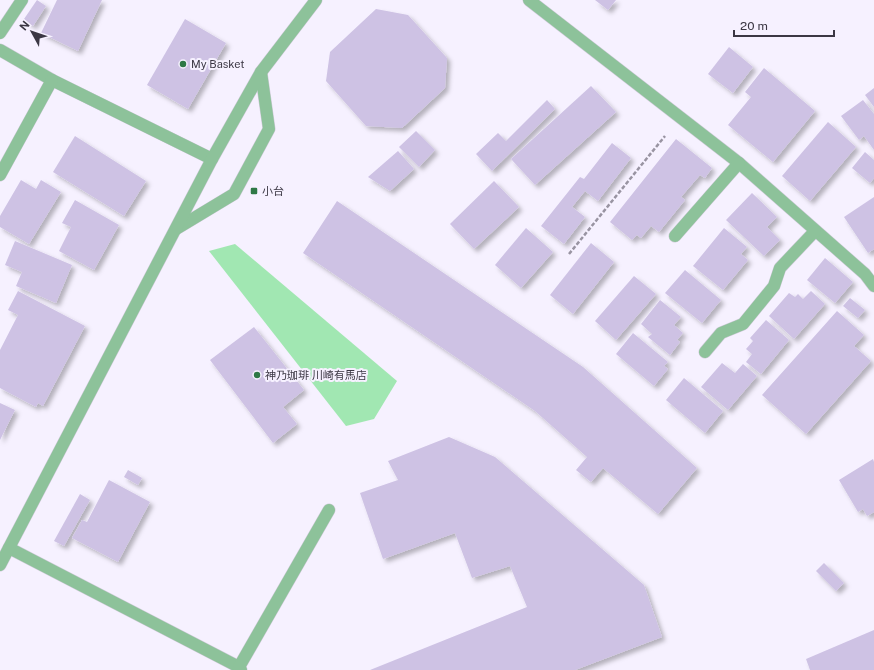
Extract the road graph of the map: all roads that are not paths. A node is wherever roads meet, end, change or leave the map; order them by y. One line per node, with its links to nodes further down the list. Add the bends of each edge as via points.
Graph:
1 (22, 0): 4 (street)
2 (316, 0): 6 (street)
3 (529, 0): 9 (street)
4 (0, 33)
5 (0, 50): 7 (street)
6 (261, 72): 8 (street); 11 (street, via 269,129 234,194)
7 (52, 80): 8 (street); 10 (street)
8 (212, 159): 11 (street)
9 (739, 163): 12 (street); 13 (street)
10 (0, 175)
11 (176, 230): 17 (street)
12 (815, 231): 14 (street, via 865,274); 15 (street, via 780,268 774,286 743,324 721,333)
13 (675, 236)
14 (874, 286)
15 (705, 352)
16 (329, 510): 19 (street)
17 (9, 548): 18 (street); 19 (street)
18 (0, 565)
19 (240, 669)

